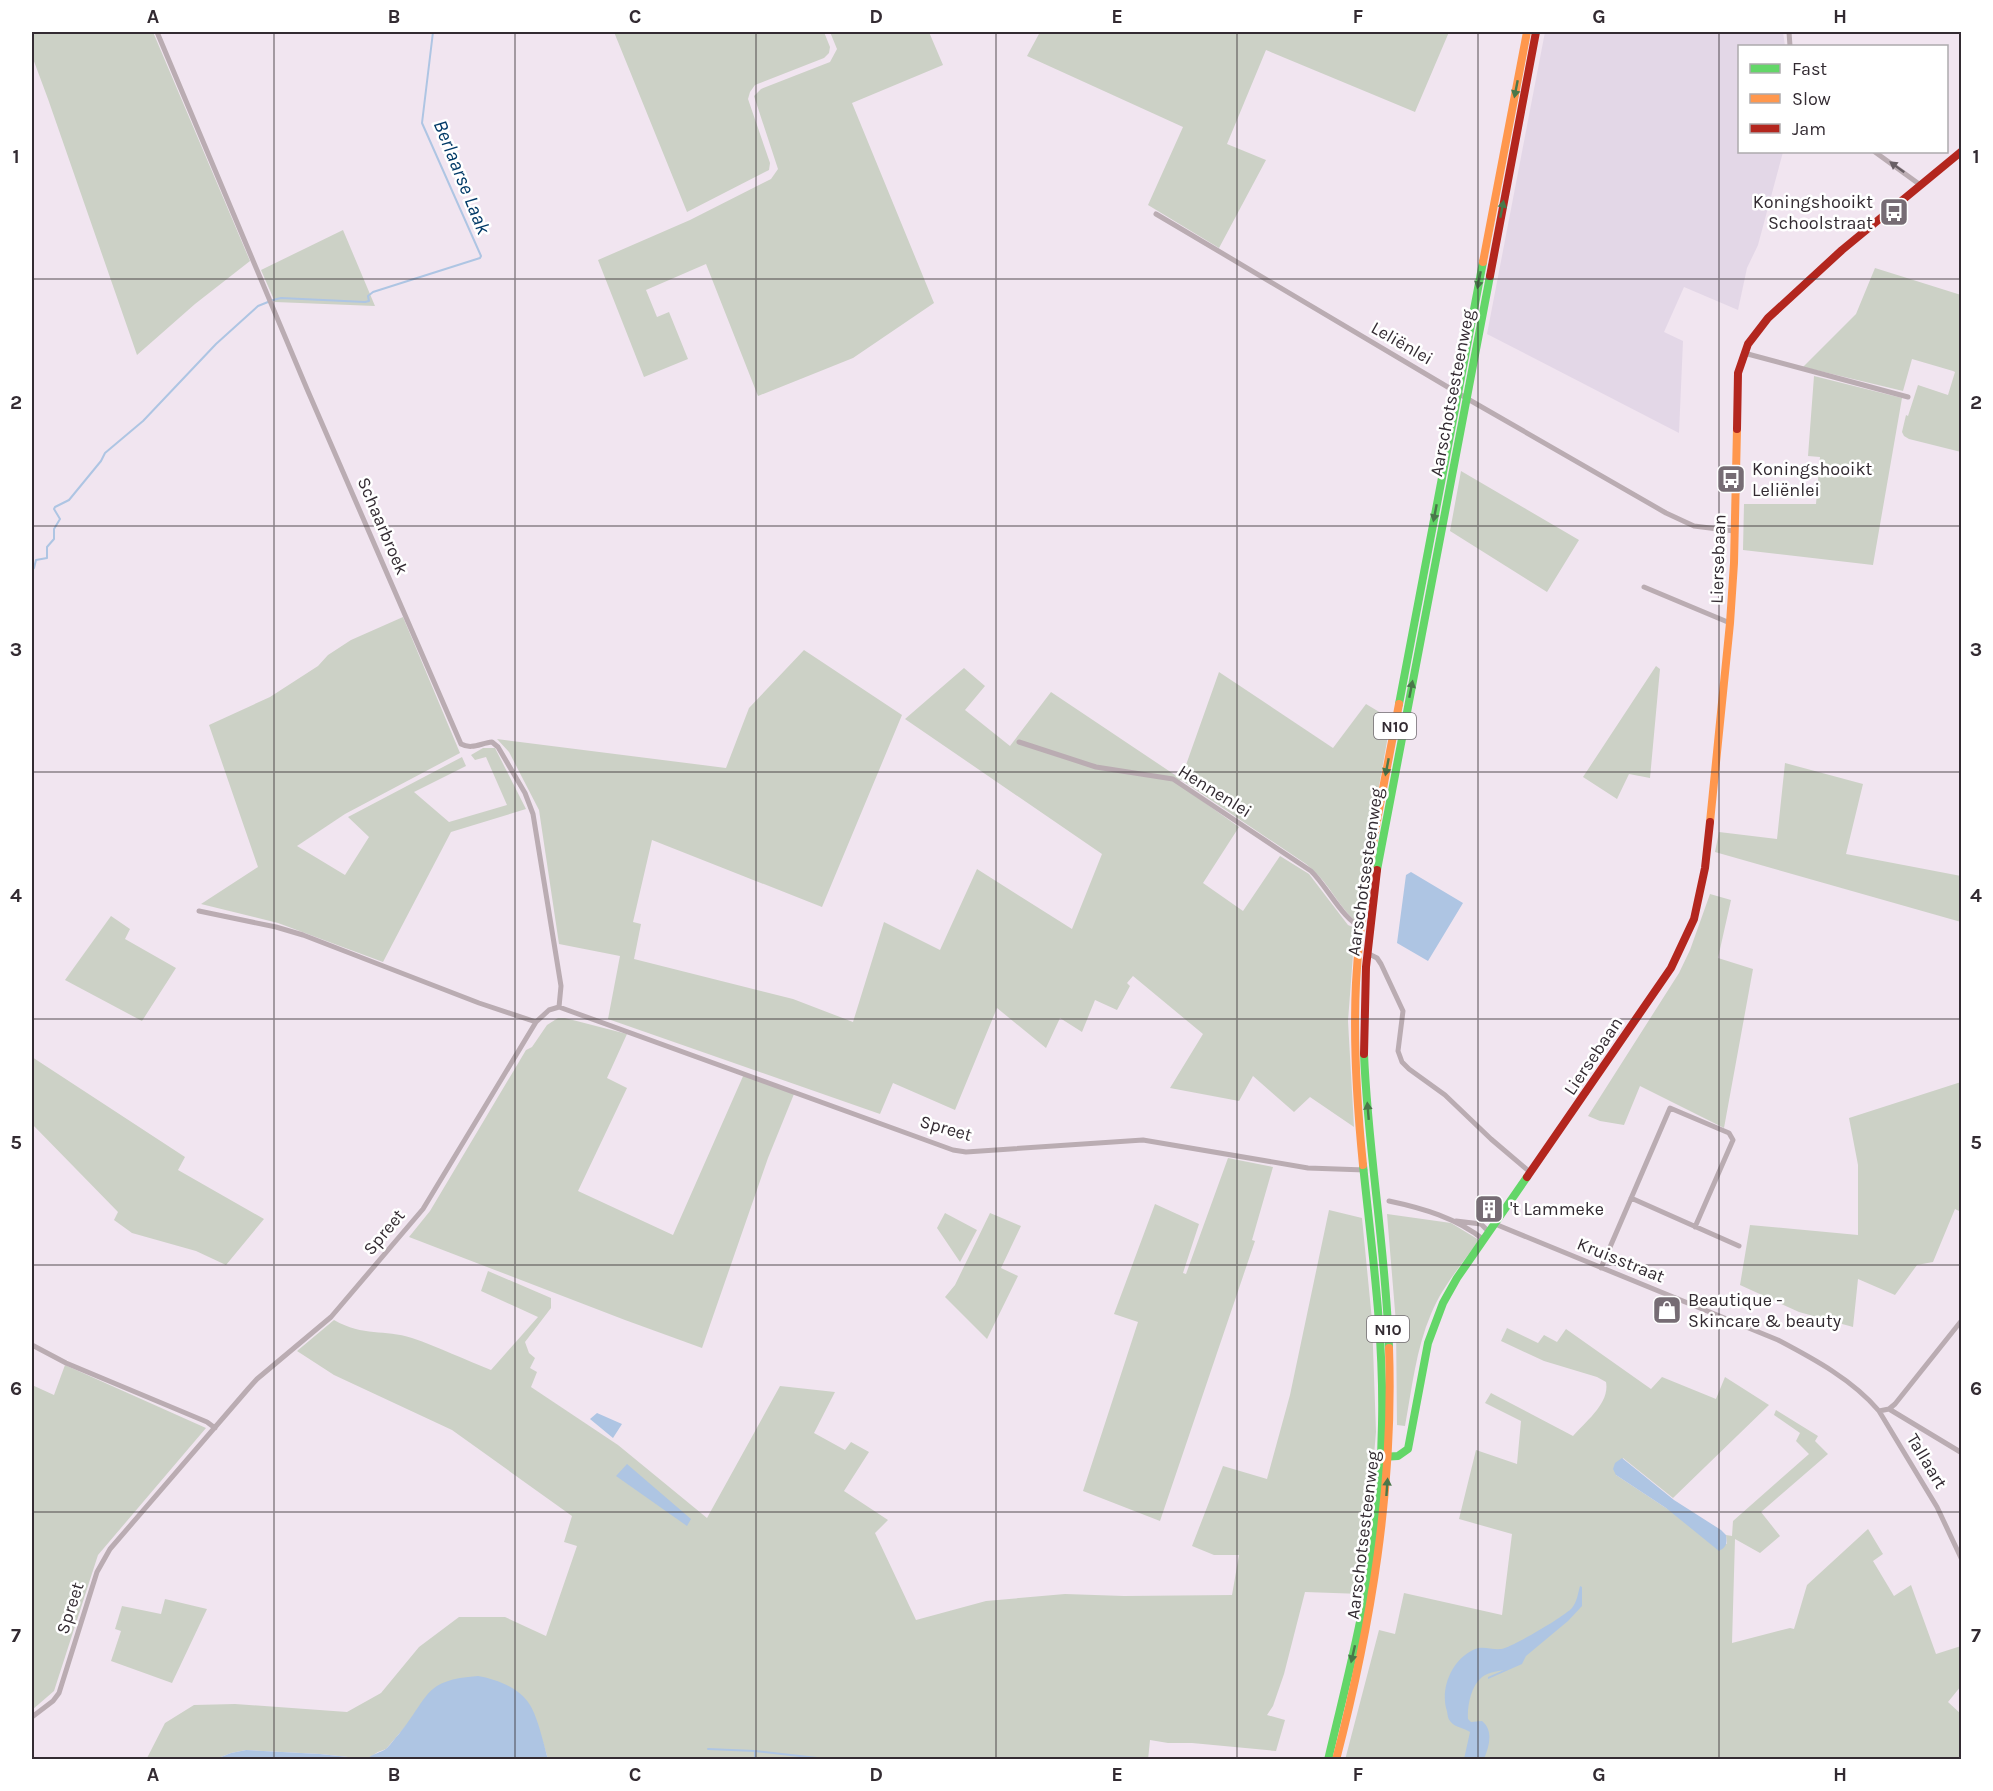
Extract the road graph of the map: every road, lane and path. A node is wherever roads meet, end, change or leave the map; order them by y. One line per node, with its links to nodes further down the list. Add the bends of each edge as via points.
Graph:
1 (157, 32): 19 (street, Schaarbroek, via 461,744 468,748 492,742 498,747 530,804 561,986)
2 (1527, 32): 9 (main road, Aarschotsesteenweg / N10, one-way to 9)
3 (1536, 32): 11 (main road, Aarschotsesteenweg / N10, one-way to 3)
4 (1961, 152): 6 (main road, Liersebaan)
5 (1876, 153): 6 (street, one-way to 5)
6 (1919, 184): 8 (main road, Liersebaan, via 1768,318)
7 (1156, 214): 9 (street, Leliënlei)
8 (1744, 353): 10 (street); 12 (main road, Liersebaan, via 1738,374)
9 (1458, 393): 11 (street, Leliënlei); 17 (main road, Aarschotsesteenweg / N10, one-way to 17, via 1369,867)
10 (1908, 397)
11 (1466, 398): 12 (street, Leliënlei, via 1679,520); 18 (main road, Aarschotsesteenweg / N10, one-way to 11, via 1377,863)
12 (1734, 531): 14 (main road, Liersebaan)
13 (1644, 587): 14 (street, Liersebaan)
14 (1730, 623): 22 (main road, Liersebaan, via 1705,868 1694,919 1671,968)
15 (1019, 741): 17 (street, Hennenlei, via 1096,767 1173,779 1311,871 1352,923)
16 (199, 911): 20 (street, via 303,935)
17 (1362, 927): 21 (main road, Aarschotsesteenweg / N10, via 1355,1019 1358,1102)
18 (1366, 953): 21 (main road, Aarschotsesteenweg / N10, one-way to 18); 22 (street, via 1382,964 1402,1007 1398,1052 1402,1062 1445,1095)
19 (559, 1007): 20 (street, Spreet); 21 (street, Spreet, via 953,1150 1143,1140 1308,1168)
20 (536, 1022): 36 (street, Spreet, via 423,1209 331,1317 257,1379)
21 (1369, 1170): 38 (main road, Aarschotsesteenweg / N10)
22 (1531, 1173): 26 (main road, Liersebaan)
23 (1631, 1198): 27 (street); 27 (street, via 1670,1108 1729,1133 1733,1140); 31 (street)
24 (1389, 1201): 25 (street)
25 (1454, 1221): 28 (street, via 1481,1224); 29 (street)
26 (1495, 1224): 28 (main road, Liersebaan); 31 (street, Kruisstraat)
27 (1695, 1227): 30 (street)
28 (1489, 1232): 29 (main road, Liersebaan)
29 (1484, 1240): 38 (main road, Liersebaan, via 1457,1278 1433,1326 1408,1449 1398,1456)
30 (1739, 1246)
31 (1601, 1268): 35 (street, Kruisstraat, via 1778,1340 1828,1369)
32 (1962, 1320): 34 (street)
33 (32, 1345): 36 (street)
34 (1889, 1409): 35 (street); 37 (street)
35 (1880, 1411): 40 (street, Tallaart, via 1942,1516)
36 (215, 1428): 41 (street, Spreet, via 106,1555 97,1572 59,1693)
37 (1962, 1453)
38 (1385, 1457): 39 (main road, Aarschotsesteenweg / N10)
39 (1379, 1518): 42 (main road, Aarschotsesteenweg / N10, one-way to 42, via 1362,1617); 43 (main road, Aarschotsesteenweg / N10, via 1373,1597)
40 (1962, 1560)
41 (32, 1717)
42 (1328, 1760)
43 (1336, 1760)

